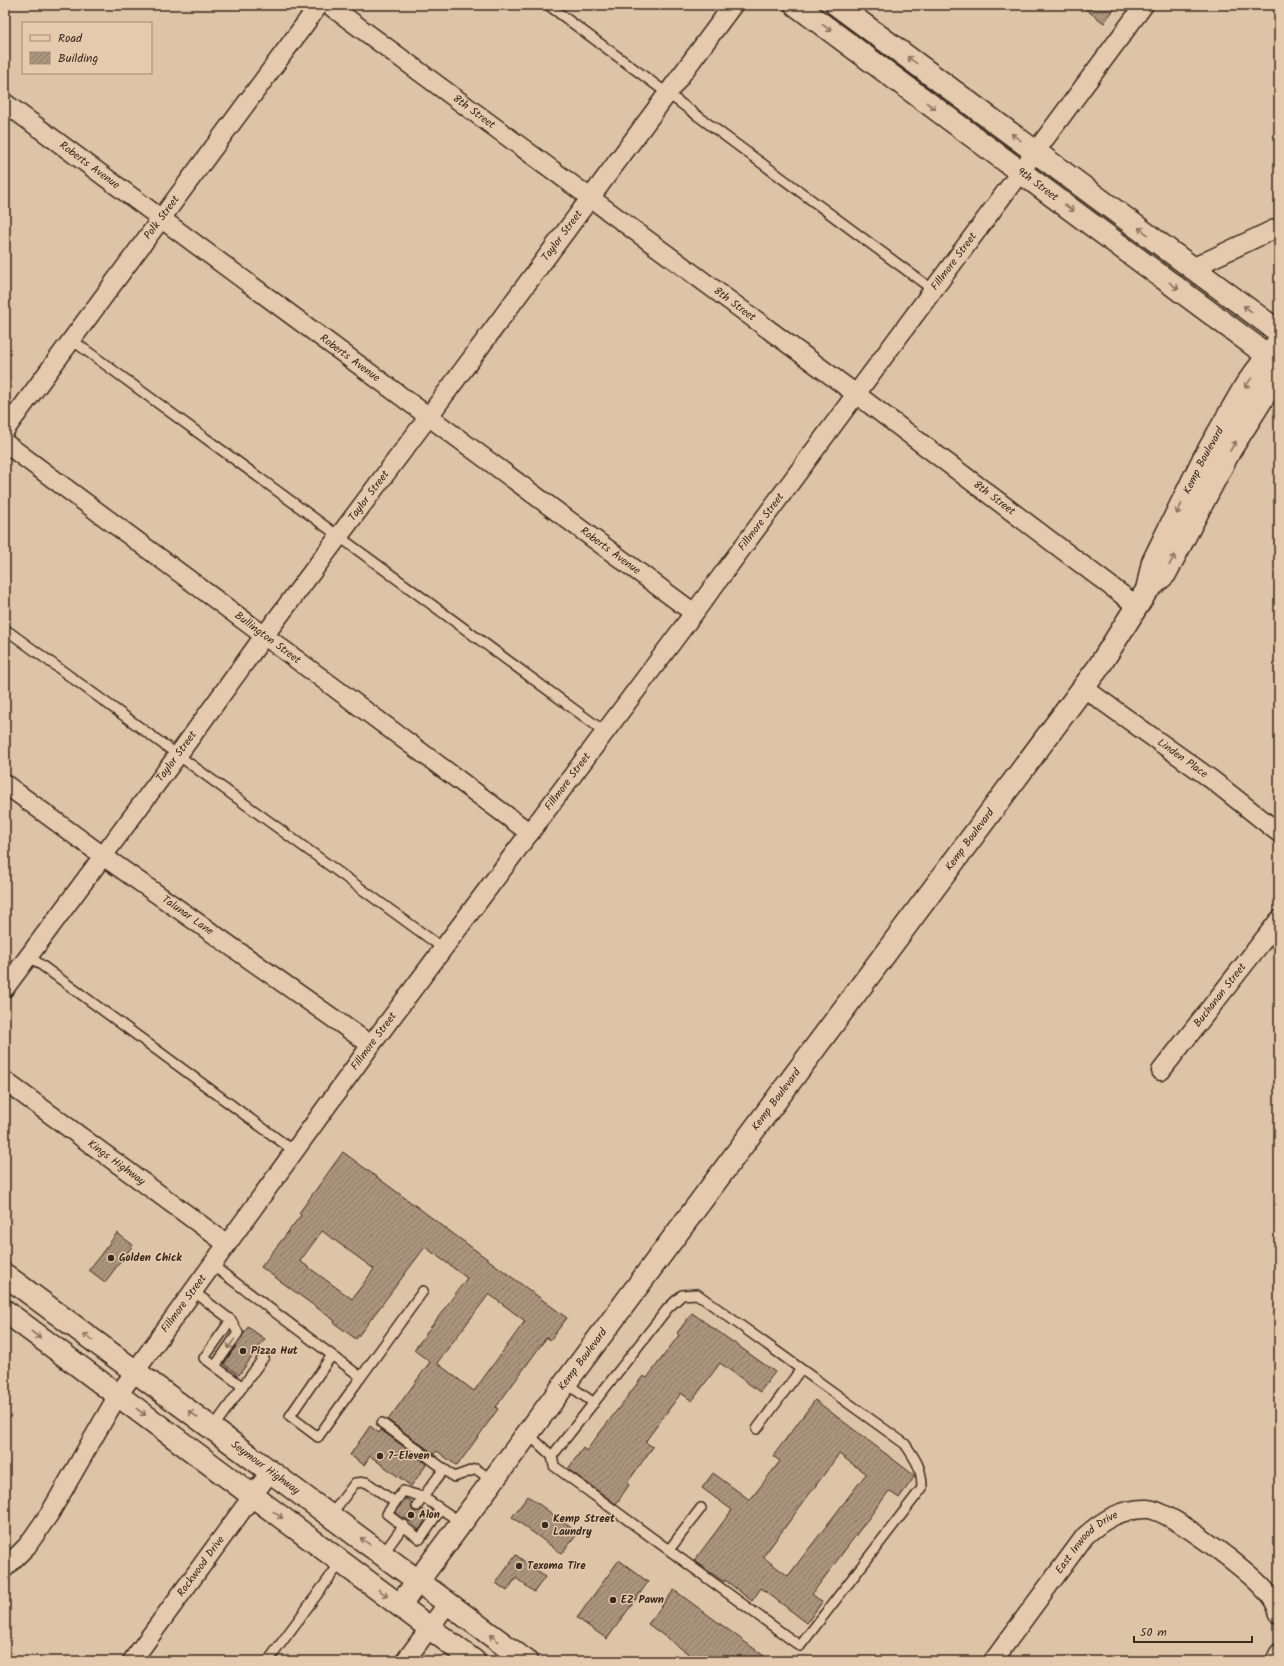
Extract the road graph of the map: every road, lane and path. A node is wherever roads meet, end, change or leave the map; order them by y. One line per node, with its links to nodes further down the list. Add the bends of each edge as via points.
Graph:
1 (319, 5): 13 (street, Polk Street)
2 (329, 5): 12 (street, 8th Street)
3 (548, 5): 8 (lane)
4 (733, 5): 8 (street, Taylor Street)
5 (796, 5): 11 (main road, 9th Street, one-way to 11)
6 (837, 5): 10 (main road, one-way to 6)
7 (1144, 5): 10 (street, Fillmore Street)
8 (668, 94): 12 (street, Taylor Street); 16 (lane)
9 (5, 103): 13 (street, Roberts Avenue)
10 (1035, 152): 11 (street, Fillmore Street); 15 (main road, one-way to 10)
11 (1020, 172): 16 (street, Fillmore Street); 19 (main road, 9th Street, one-way to 19)
12 (591, 197): 21 (street, 8th Street); 22 (street, Taylor Street)
13 (162, 220): 18 (street, Polk Street); 22 (street, Roberts Avenue)
14 (1279, 227): 15 (street)
15 (1192, 268): 17 (main road, one-way to 15)
16 (933, 290): 21 (street, Fillmore Street)
17 (1279, 332)
18 (72, 340): 23 (street, Polk Street); 25 (lane)
19 (1275, 353): 26 (main road, Kemp Boulevard, one-way to 26, via 1246,385 1203,460 1153,562)
20 (1279, 376): 26 (main road, Kemp Boulevard, one-way to 20, via 1165,574 1230,450)
21 (856, 394): 26 (street, 8th Street); 27 (street, Fillmore Street)
22 (429, 416): 25 (street, Taylor Street); 27 (street, Roberts Avenue)
23 (5, 430)
24 (5, 443): 29 (street, Bullington Street)
25 (339, 536): 29 (street, Taylor Street); 31 (lane)
26 (1142, 598): 30 (main road, Kemp Boulevard)
27 (694, 613): 31 (street, Fillmore Street)
28 (5, 630): 32 (lane)
29 (264, 636): 32 (street, Taylor Street); 34 (street, Bullington Street)
30 (1084, 688): 35 (street, Linden Place, via 1211,779); 58 (main road, Kemp Boulevard)
31 (606, 732): 34 (street, Fillmore Street)
32 (178, 755): 36 (street, Taylor Street); 38 (lane)
33 (5, 784): 36 (street, Talunar Lane)
34 (530, 833): 38 (street, Fillmore Street)
35 (1279, 833)
36 (103, 856): 39 (street, Taylor Street); 41 (street, Talunar Lane)
37 (1279, 920): 42 (street, Buchanan Street)
38 (444, 949): 41 (street, Fillmore Street)
39 (29, 956): 40 (street, Taylor Street); 44 (lane)
40 (5, 988)
41 (372, 1045): 44 (street, Fillmore Street)
42 (1161, 1071)
43 (5, 1081): 45 (street, Kings Highway)
44 (294, 1151): 45 (street, Fillmore Street)
45 (227, 1244): 46 (street, Fillmore Street)
46 (212, 1265): 49 (street, Fillmore Street); 52 (lane)
47 (5, 1275): 56 (main road, Seymour Highway, one-way to 47)
48 (423, 1291): 57 (lane)
49 (193, 1292): 51 (lane); 56 (street, Fillmore Street)
50 (5, 1311): 60 (main road, one-way to 60)
51 (231, 1320): 54 (lane, one-way to 54, via 238,1334); 54 (lane, via 204,1358)
52 (332, 1355): 57 (lane); 57 (lane, via 290,1416 318,1437)
53 (264, 1357): 59 (lane)
54 (214, 1366): 59 (lane)
55 (801, 1369): 61 (lane, via 697,1294 682,1295 668,1308); 64 (lane); 79 (lane, via 905,1444 919,1465 922,1488 800,1646)
56 (135, 1372): 60 (street, Fillmore Street); 63 (main road, Seymour Highway, one-way to 56)
57 (361, 1377)
58 (566, 1383): 61 (lane); 65 (main road, Kemp Boulevard)
59 (242, 1387): 63 (lane)
60 (118, 1395): 70 (main road, one-way to 70); 82 (street, Fillmore Street, via 50,1512 27,1546)
61 (594, 1403): 66 (lane)
62 (382, 1423): 67 (lane)
63 (212, 1429): 68 (main road, Seymour Highway)
64 (757, 1429)
65 (528, 1434): 66 (lane); 69 (main road, Kemp Boulevard)
66 (552, 1456): 79 (lane, via 554,1466)
67 (444, 1469): 69 (lane, via 454,1477 476,1469); 71 (lane)
68 (270, 1472): 70 (street, Rockwood Drive); 76 (main road, Seymour Highway)
69 (493, 1481): 77 (main road, Kemp Boulevard)
70 (252, 1496): 81 (main road, one-way to 81); 89 (street, Rockwood Drive)
71 (423, 1498): 72 (lane, via 404,1491); 73 (lane); 75 (lane)
72 (395, 1502): 76 (lane, via 366,1482 355,1483); 78 (lane, via 387,1514)
73 (417, 1506)
74 (701, 1508): 79 (lane)
75 (440, 1510): 77 (lane); 78 (lane, via 420,1539)
76 (330, 1516): 80 (main road, Seymour Highway, one-way to 76)
77 (462, 1523): 83 (main road, Kemp Boulevard)
78 (403, 1526): 80 (lane)
79 (669, 1550)
80 (383, 1554): 83 (main road, Seymour Highway)
81 (341, 1562): 85 (main road, one-way to 85); 90 (lane)
82 (5, 1568)
83 (419, 1581): 84 (main road, Seymour Highway); 85 (main road, Kemp Boulevard)
84 (448, 1603): 87 (street); 93 (main road, Seymour Highway, one-way to 84)
85 (400, 1606): 87 (main road)
86 (1279, 1614): 94 (street, East Inwood Drive, via 1266,1591 1216,1549 1169,1516 1149,1509 1130,1510 1102,1522 1085,1536)
87 (430, 1628): 91 (street); 92 (main road)
88 (1279, 1654): 95 (street)
89 (132, 1661)
90 (268, 1661)
91 (406, 1661)
92 (474, 1661)
93 (526, 1661)
94 (993, 1661)
95 (1275, 1661)

